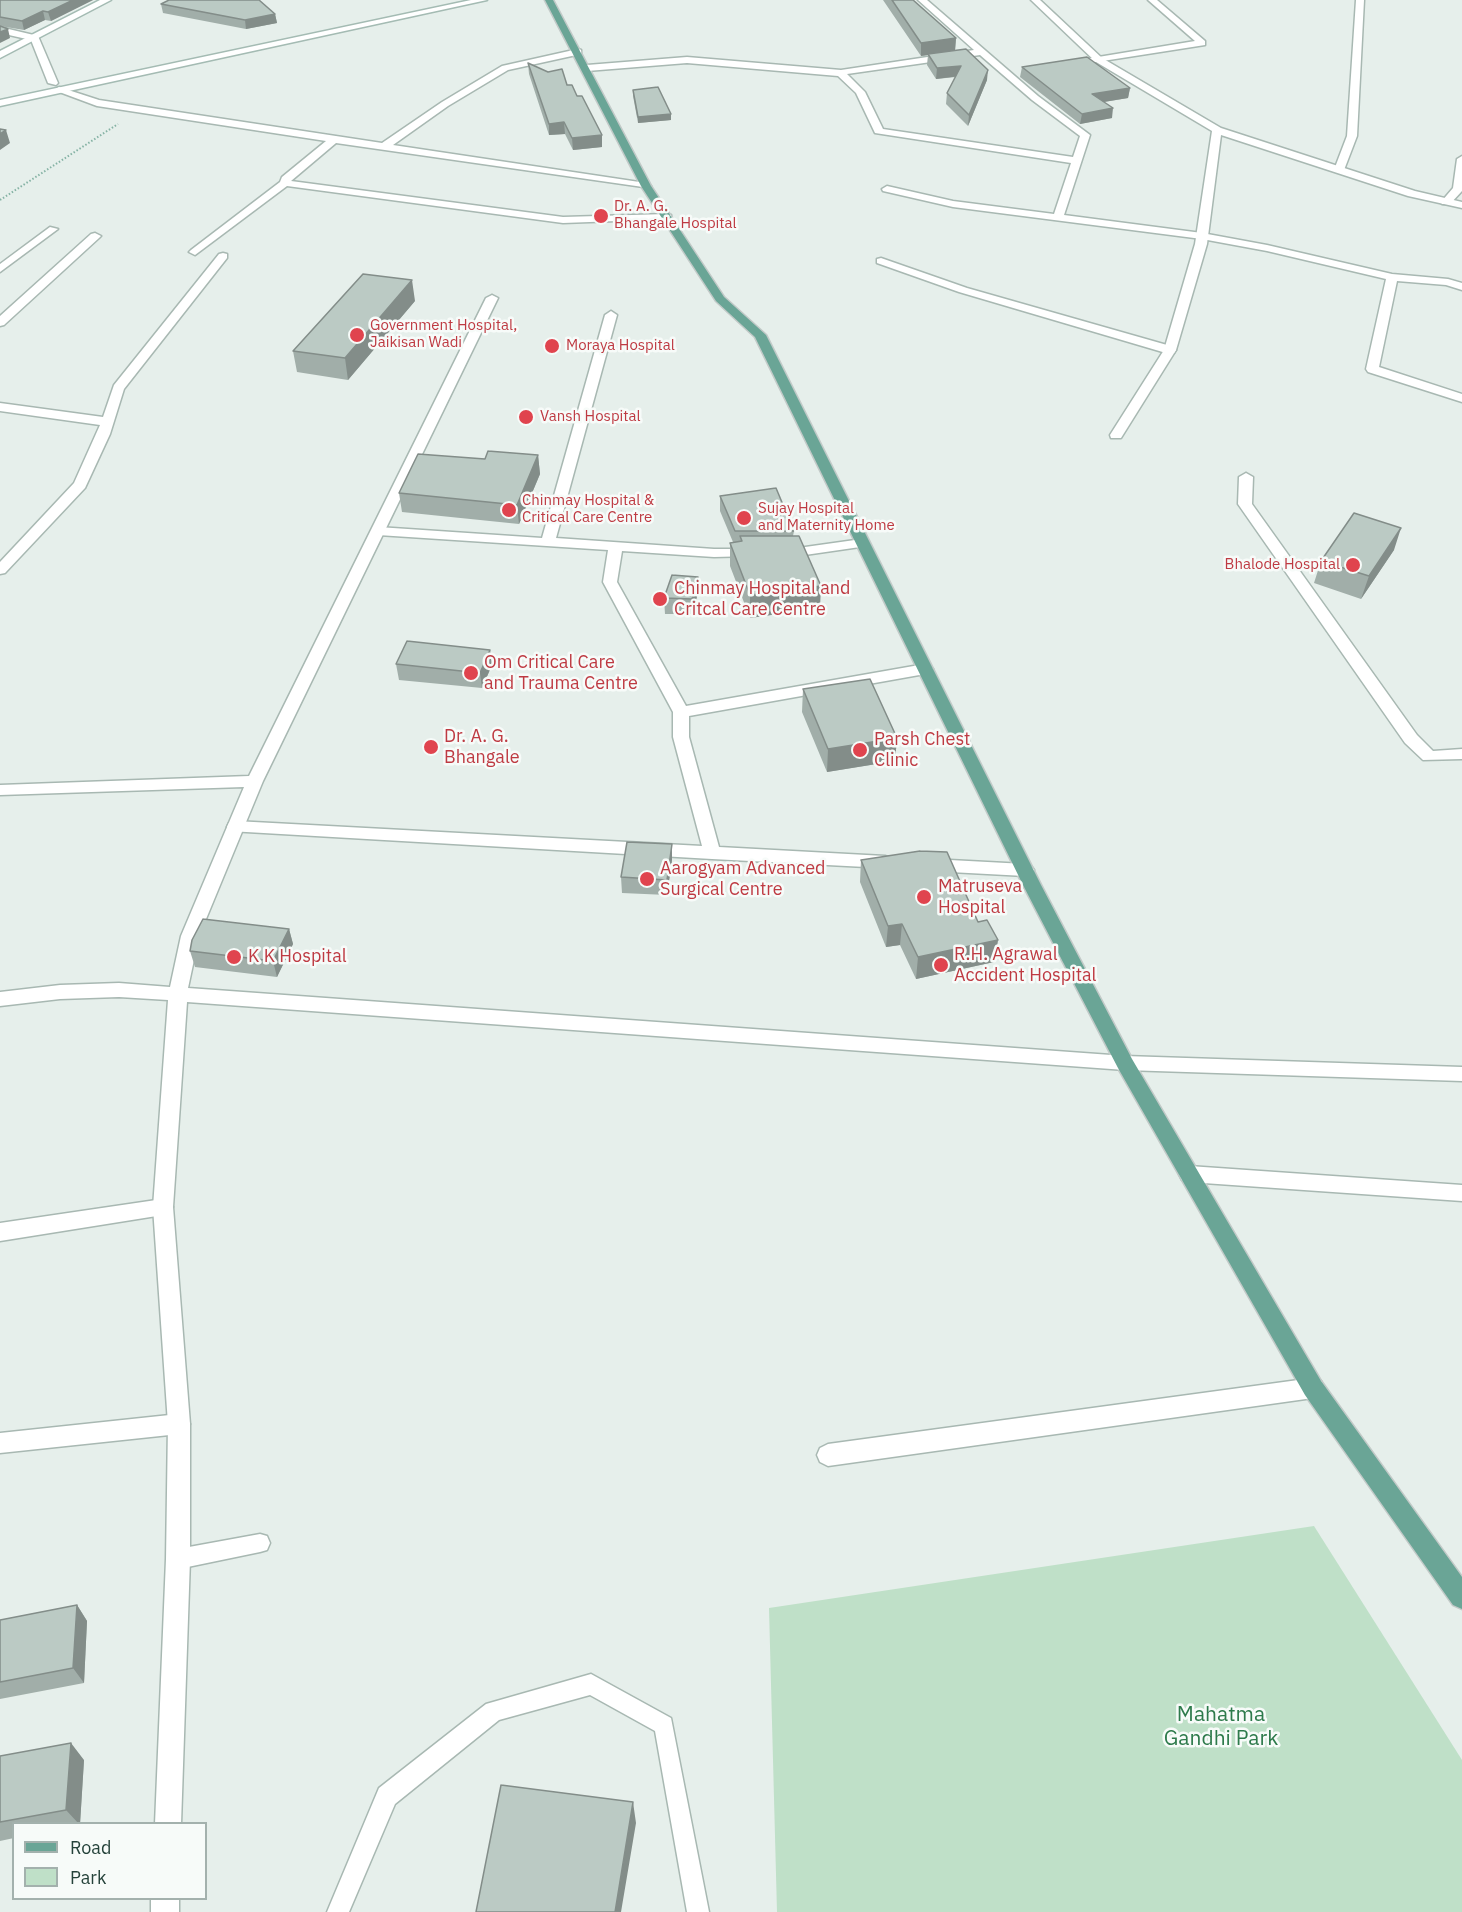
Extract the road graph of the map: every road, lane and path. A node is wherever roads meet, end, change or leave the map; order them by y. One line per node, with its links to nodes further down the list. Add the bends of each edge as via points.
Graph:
1 (107, 0): 10 (street)
2 (447, 0): 20 (street)
3 (483, 0): 20 (street)
4 (549, 0): 11 (main road)
5 (922, 0): 12 (street)
6 (1035, 0): 14 (street)
7 (1152, 0): 14 (street, via 1202,43)
8 (1360, 0): 29 (street, via 1352,136)
9 (0, 30): 10 (street)
10 (35, 38): 13 (street); 20 (street)
11 (578, 52): 16 (main road); 26 (street, via 505,68)
12 (982, 52): 18 (street); 19 (street)
13 (0, 56)
14 (1099, 60): 15 (street); 24 (street)
15 (1064, 66)
16 (586, 68): 18 (street, via 687,60); 31 (main road)
17 (1018, 72): 19 (street)
18 (841, 73): 28 (street, via 860,92 879,131)
19 (1007, 74): 28 (street, via 1085,135)
20 (56, 87): 21 (street); 22 (street); 23 (street, via 97,103)
21 (0, 94)
22 (0, 103)
23 (139, 110): 25 (street); 33 (path)
24 (1217, 130): 29 (street); 40 (street)
25 (333, 140): 26 (street); 30 (street)
26 (384, 147): 31 (street)
27 (1462, 160): 34 (street, via 1458,189)
28 (1076, 161): 37 (street)
29 (1339, 170): 34 (street)
30 (285, 183): 36 (street, via 563,220); 41 (street)
31 (646, 186): 36 (main road)
32 (887, 189): 37 (street, via 953,204)
33 (0, 200)
34 (1446, 202): 35 (street)
35 (1462, 205)
36 (666, 217): 58 (main road, via 720,299 760,335)
37 (1058, 218): 40 (street)
38 (53, 229): 44 (lane)
39 (95, 236): 49 (street)
40 (1202, 236): 45 (street); 50 (street)
41 (195, 252)
42 (223, 256): 53 (street, via 118,388)
43 (881, 261): 50 (street, via 963,290)
44 (0, 269)
45 (1392, 277): 46 (street); 51 (street, via 1372,369)
46 (1462, 286)
47 (492, 298): 56 (street)
48 (611, 315): 57 (street)
49 (0, 322)
50 (1170, 350): 54 (street)
51 (1462, 398)
52 (0, 407): 53 (street)
53 (108, 422): 60 (street, via 80,485)
54 (1116, 435)
55 (1246, 477): 63 (street, via 1245,504 1411,739 1429,756)
56 (378, 531): 57 (street); 64 (street)
57 (548, 542): 59 (street)
58 (862, 543): 59 (street, via 798,552 714,553); 61 (main road)
59 (616, 546): 62 (street, via 610,582)
60 (0, 570)
61 (925, 669): 62 (street); 68 (main road)
62 (681, 712): 67 (street, via 681,737)
63 (1462, 754)
64 (255, 781): 65 (street); 66 (street)
65 (0, 790)
66 (235, 827): 67 (street); 69 (street, via 190,936)
67 (712, 853): 68 (street)
68 (1025, 870): 71 (main road)
69 (178, 994): 70 (street, via 119,990); 71 (street); 75 (street)
70 (0, 999)
71 (1125, 1064): 72 (street); 73 (main road)
72 (1462, 1074)
73 (1189, 1174): 74 (street); 77 (main road)
74 (1462, 1193)
75 (163, 1207): 76 (street); 78 (street)
76 (0, 1232)
77 (1313, 1388): 80 (street); 83 (main road)
78 (179, 1424): 79 (street); 82 (street)
79 (0, 1443)
80 (828, 1455)
81 (260, 1543): 82 (lane)
82 (178, 1559): 84 (street)
83 (1462, 1597)
84 (168, 1822)
85 (338, 1912): 86 (lane, via 387,1796 493,1711 591,1684 664,1725)
86 (698, 1912)

